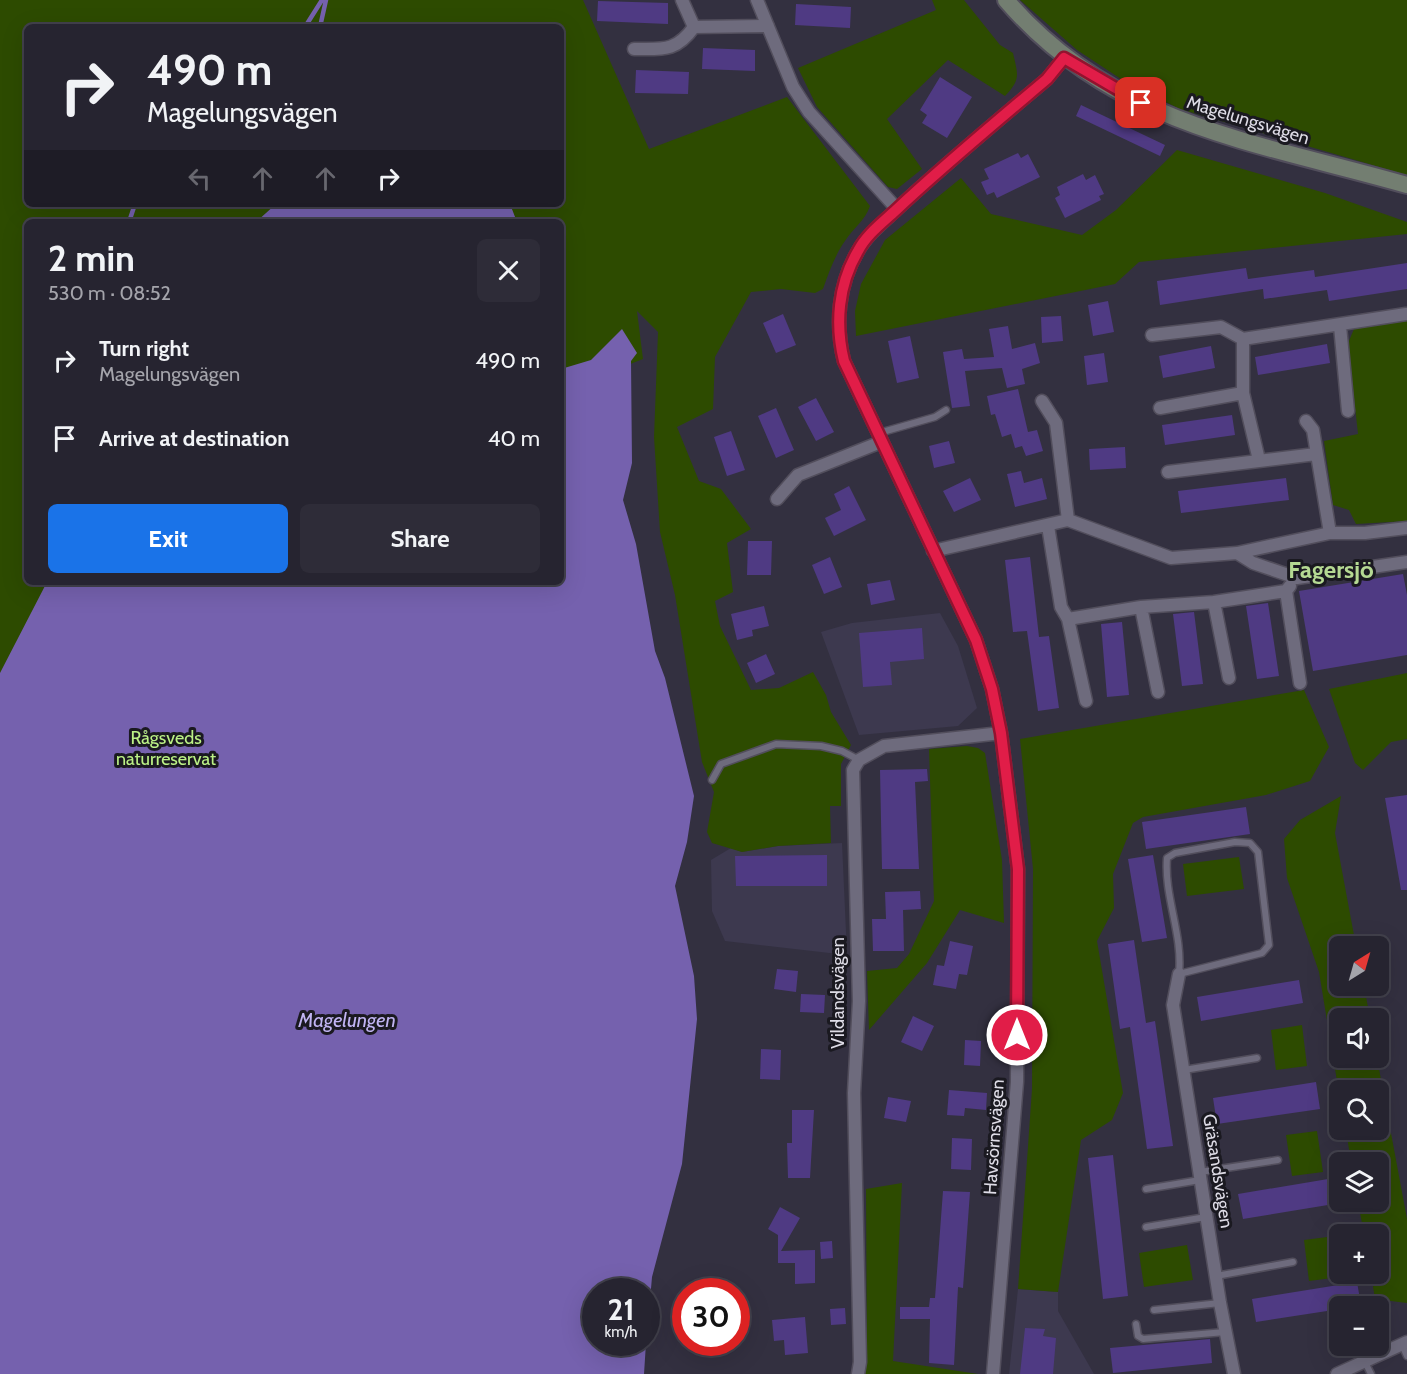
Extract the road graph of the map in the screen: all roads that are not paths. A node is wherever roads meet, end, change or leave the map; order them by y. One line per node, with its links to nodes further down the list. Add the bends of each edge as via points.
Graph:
1 (682, 0): 5 (street)
2 (757, 0): 4 (street)
3 (1006, 0): 7 (main road, Magelungsvägen)
4 (768, 26): 5 (street); 9 (street, via 793,87 809,112)
5 (694, 27): 6 (street, via 686,39 669,50)
6 (634, 49)
7 (1064, 58): 8 (main road, Magelungsvägen, via 1121,94 1179,120); 9 (street, Havsörnsvägen, via 1047,79)
8 (1407, 185)
9 (897, 209): 20 (street, Havsörnsvägen, via 858,249 839,308 844,361)
10 (1406, 314): 11 (street)
11 (1340, 326): 13 (street); 18 (street)
12 (1152, 336): 13 (street, via 1221,327)
13 (1243, 339): 14 (street)
14 (1243, 393): 16 (street); 22 (street)
15 (1042, 401): 25 (street, via 1056,423)
16 (1160, 408)
17 (946, 410): 20 (lane)
18 (1348, 411)
19 (1306, 421): 21 (street, via 1312,430)
20 (879, 438): 24 (street, via 798,476); 29 (street, Havsörnsvägen)
21 (1316, 454): 22 (street); 28 (street)
22 (1259, 460): 23 (street)
23 (1168, 472)
24 (777, 499)
25 (1068, 520): 26 (street); 30 (street, via 1171,558)
26 (1048, 526): 29 (street); 36 (street, via 1061,607)
27 (1407, 528): 28 (street)
28 (1330, 533): 30 (street)
29 (933, 551): 41 (street, Havsörnsvägen, via 976,640)
30 (1237, 553): 32 (street)
31 (1407, 562): 32 (street)
32 (1297, 578): 33 (street)
33 (1286, 591): 34 (street); 38 (street)
34 (1214, 602): 35 (street); 37 (street)
35 (1141, 607): 36 (street); 39 (street)
36 (1068, 619): 40 (street)
37 (1229, 678)
38 (1300, 683)
39 (1158, 692)
40 (1086, 701)
41 (1001, 733): 42 (street, via 884,746); 61 (street, Havsörnsvägen, via 1018,869 1017,1070)
42 (859, 760): 43 (lane, via 820,746 776,744 722,764); 60 (street, Vildandsvägen, via 853,770 852,787 859,1001 854,1093)
43 (712, 780)
44 (1179, 974): 44 (lane, via 1262,953 1269,945 1258,852 1250,843 1235,842 1175,853 1167,858 1166,872 1181,952); 46 (street, Gräsandsvägen, via 1173,1005)
45 (1257, 1059): 46 (lane)
46 (1184, 1070): 48 (street, Gräsandsvägen)
47 (1278, 1160): 48 (lane)
48 (1200, 1176): 49 (lane); 50 (street, Gräsandsvägen)
49 (1146, 1189)
50 (1207, 1217): 51 (lane); 53 (street, Gräsandsvägen)
51 (1146, 1227)
52 (1293, 1262): 53 (lane)
53 (1216, 1276): 54 (street, Gräsandsvägen)
54 (1220, 1303): 55 (lane); 57 (street, Gräsandsvägen)
55 (1154, 1310)
56 (1136, 1324): 57 (lane, via 1138,1336 1143,1339)
57 (1225, 1332): 62 (street, Gräsandsvägen)
58 (1405, 1347): 59 (street)
59 (1364, 1361): 63 (street); 64 (lane)
60 (858, 1374)
61 (993, 1374)
62 (1234, 1374)
63 (1337, 1374)
64 (1371, 1374)

